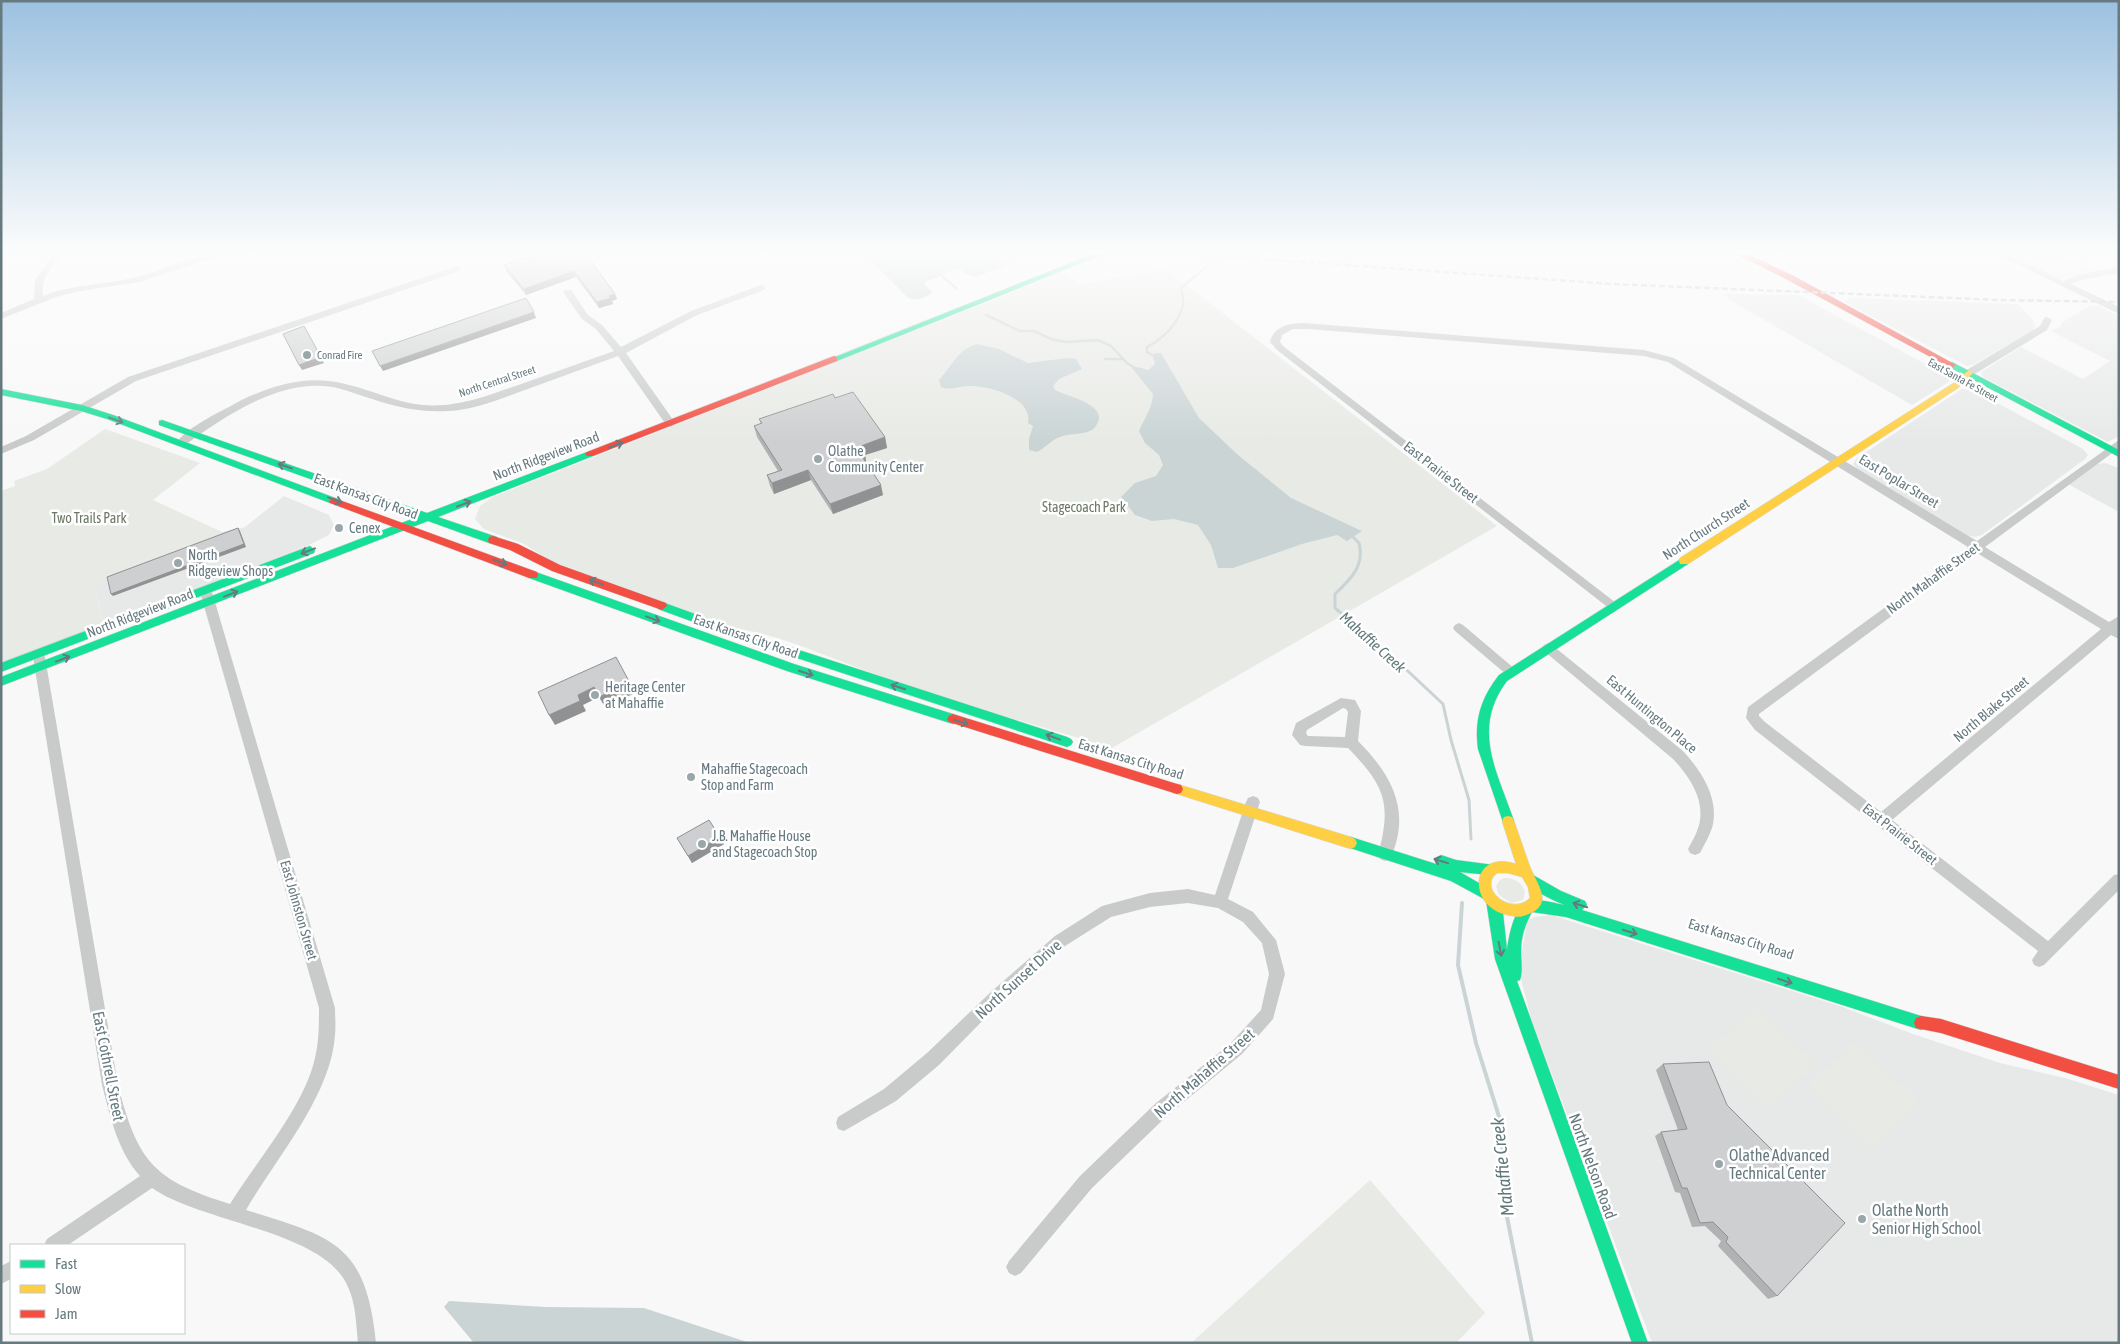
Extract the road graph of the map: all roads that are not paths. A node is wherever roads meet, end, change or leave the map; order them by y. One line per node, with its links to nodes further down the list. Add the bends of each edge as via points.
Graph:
1 (316, 317): 13 (street, via 132,379)
2 (585, 317): 9 (street, via 599,327)
3 (687, 317): 9 (street, North Central Street)
4 (917, 317): 16 (street, North Ridgeview Road)
5 (945, 317): 18 (street, North Ridgeview Road)
6 (1852, 317): 10 (street, East Santa Fe Street)
7 (2047, 320): 10 (street, North Church Street, via 2044,328)
8 (1277, 334): 23 (street, East Poplar Street, via 1284,328 1308,326 1662,356); 31 (street, East Prairie Street, via 1276,342 1280,348)
9 (620, 352): 16 (street); 19 (street, North Central Street, via 494,397 450,408 400,405 331,384 292,386 245,402)
10 (1966, 376): 21 (street, East Santa Fe Street); 23 (street, North Church Street)
11 (1, 384): 13 (street)
12 (1, 392): 15 (street, East Kansas City Road)
13 (94, 401): 14 (street); 15 (street)
14 (117, 407)
15 (82, 408): 20 (street, East Kansas City Road, one-way to 20); 22 (street)
16 (664, 413): 18 (street); 25 (street, North Ridgeview Road)
17 (152, 419): 19 (street, East Kansas City Road)
18 (671, 424): 26 (street, North Ridgeview Road, one-way to 18)
19 (194, 434): 20 (street, North Central Street); 25 (street, East Kansas City Road, one-way to 19)
20 (181, 443): 27 (street, East Kansas City Road, one-way to 27)
21 (2112, 450): 24 (street, East Santa Fe Street); 29 (street, North Mahaffie Street)
22 (1, 451)
23 (1838, 462): 29 (street, East Poplar Street); 31 (street, North Church Street)
24 (2119, 464)
25 (413, 510): 26 (street, East Kansas City Road); 27 (street, North Ridgeview Road)
26 (430, 516): 28 (street, North Ridgeview Road); 41 (street, East Kansas City Road, one-way to 26, via 1024,727 752,639 556,568 514,547)
27 (388, 520): 28 (street, East Kansas City Road); 30 (street, North Ridgeview Road, one-way to 30)
28 (406, 526): 30 (street, North Ridgeview Road, one-way to 28); 41 (street, East Kansas City Road, one-way to 41, via 791,668)
29 (1976, 546): 33 (street, East Poplar Street); 39 (street, North Mahaffie Street, via 1753,711)
30 (208, 596): 35 (street, North Ridgeview Road); 57 (street, East Johnston Street, via 329,1022 326,1054 312,1089)
31 (1614, 606): 34 (street, North Church Street)
32 (1459, 628): 37 (street)
33 (2116, 628): 43 (street, North Blake Street)
34 (1548, 648): 37 (street, North Church Street); 44 (street, East Huntington Place, via 1690,767 1701,784 1708,812 1705,829)
35 (40, 661): 36 (street, North Ridgeview Road); 38 (street, North Ridgeview Road); 56 (street, East Cothrell Street, via 110,1085 120,1126)
36 (1, 668)
37 (1511, 672): 42 (street, North Church Street, via 1491,692 1481,720 1484,749)
38 (1, 682)
39 (1752, 718): 43 (street, East Prairie Street)
40 (1350, 743): 45 (street, via 1376,769 1388,790 1394,818)
41 (1251, 807): 45 (street, East Kansas City Road); 50 (street)
42 (1507, 819): 46 (street, North Church Street, via 1507,844); 47 (street, North Church Street)
43 (1882, 820): 48 (street, East Prairie Street, via 2043,955)
44 (1695, 849)
45 (1387, 850): 46 (street, East Kansas City Road, one-way to 45, via 1456,866); 49 (street, East Kansas City Road, via 1455,876)
46 (1493, 867): 47 (street, via 1508,865); 49 (street, via 1484,877)
47 (1530, 877): 51 (street, via 1537,891 1536,899); 53 (street, East Kansas City Road, one-way to 47, via 1908,1007 1567,901)
48 (2119, 880)
49 (1489, 898): 51 (street, via 1514,912); 52 (street, North Nelson Road, one-way to 52, via 1496,914 1502,959)
50 (1220, 902): 55 (street, North Sunset Drive, via 1188,896 1150,900 1107,911 1060,941 890,1096); 59 (street, North Mahaffie Street, via 1248,917 1269,940 1277,974 1268,1014 1236,1049 1162,1109 1086,1182)
51 (1529, 908): 52 (street, North Nelson Road, via 1516,925 1514,935); 53 (street, East Kansas City Road, one-way to 53, via 1566,912 1911,1021)
52 (1517, 1001): 61 (street, North Nelson Road)
53 (1941, 1026): 54 (street, East Kansas City Road)
54 (2119, 1082)
55 (844, 1123)
56 (152, 1178): 57 (street, East Cothrell Street, via 192,1200); 58 (street)
57 (234, 1214): 60 (street, East Cothrell Street, via 309,1239 335,1255 354,1278)
58 (56, 1244)
59 (1014, 1267)
60 (367, 1343)
61 (1640, 1343)

